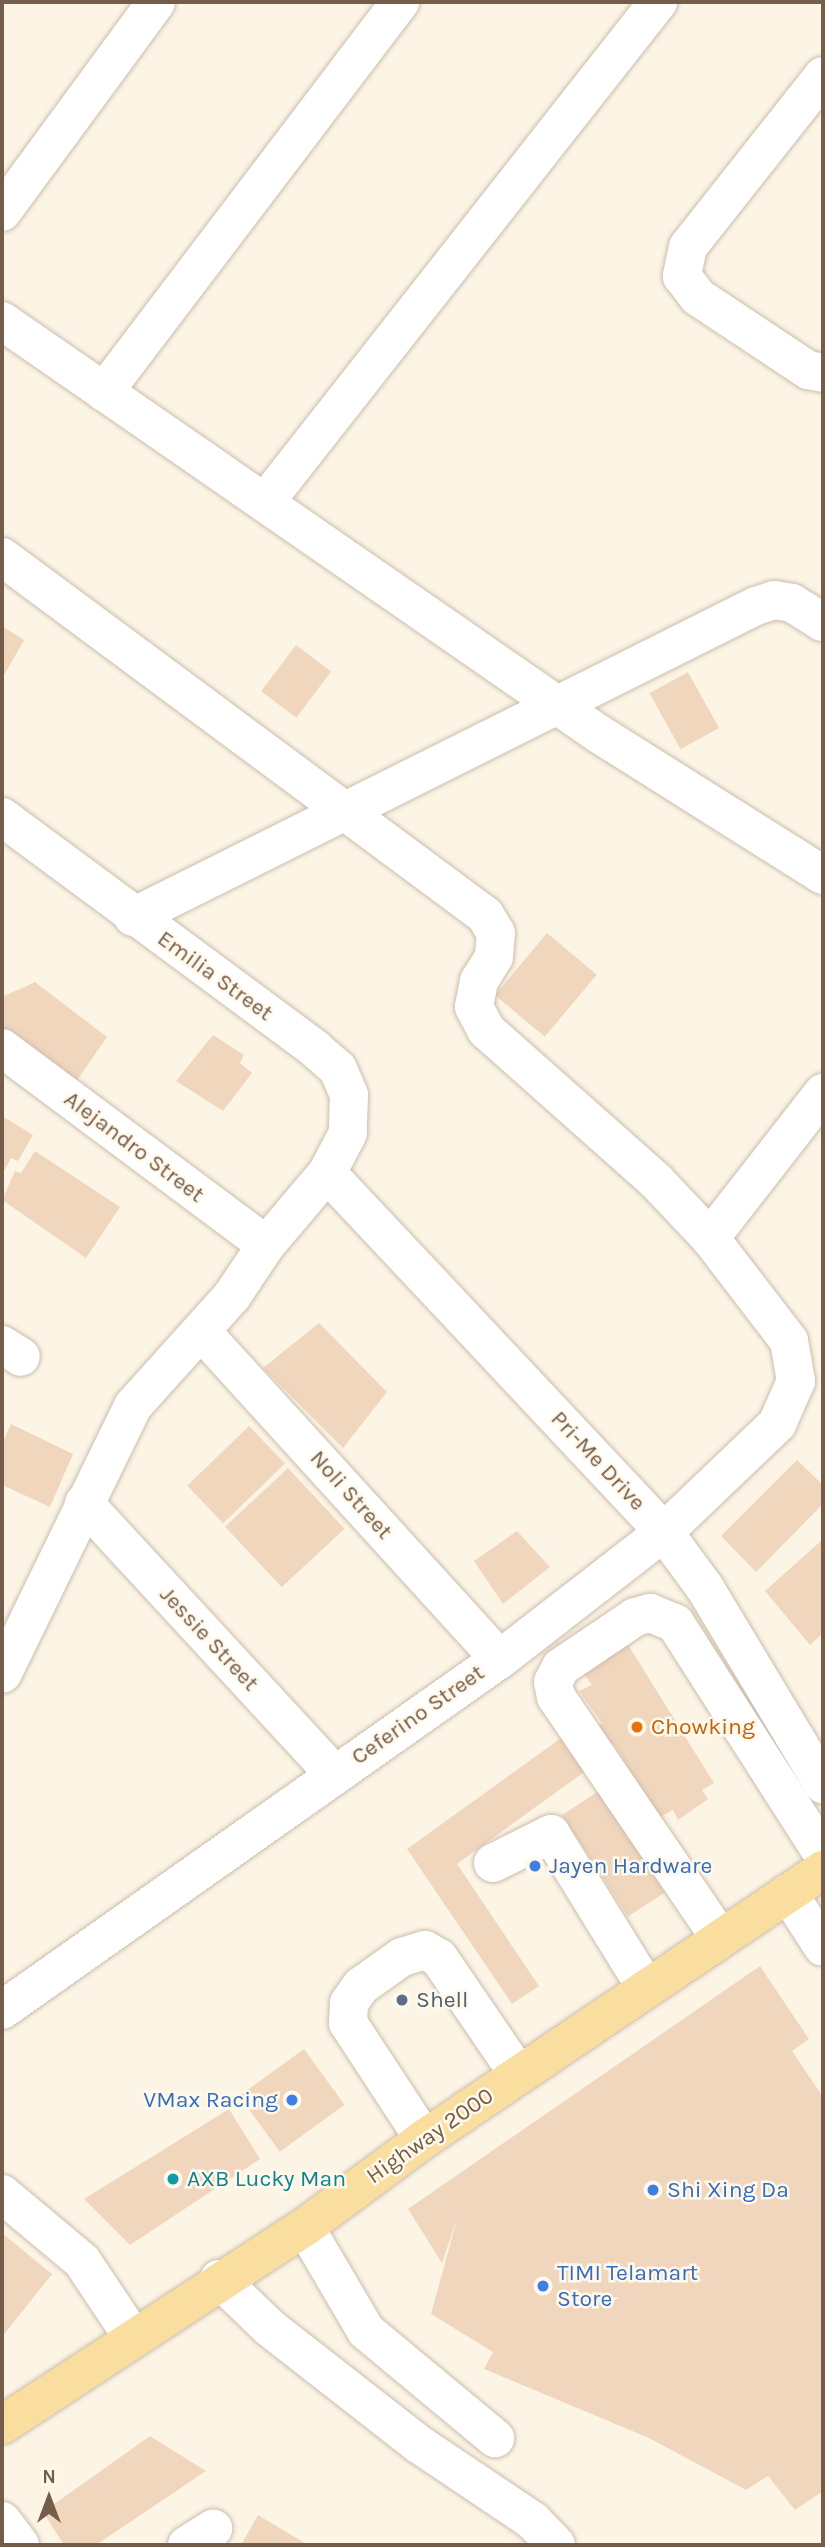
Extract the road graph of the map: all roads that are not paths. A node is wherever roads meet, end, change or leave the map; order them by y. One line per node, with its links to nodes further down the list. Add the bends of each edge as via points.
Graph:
1 (156, 2): 5 (street)
2 (400, 2): 8 (street)
3 (658, 2): 9 (street)
4 (823, 76): 7 (street, via 688,247 682,276 698,297 808,370)
5 (2, 212)
6 (2, 321): 8 (street)
7 (823, 373)
8 (104, 393): 9 (street)
9 (266, 501): 12 (street)
10 (2, 557): 13 (street)
11 (823, 622): 12 (street, via 774,600)
12 (559, 708): 13 (street); 15 (street)
13 (349, 813): 16 (street); 20 (street, via 485,915 496,933 495,957 479,981 474,1007 486,1030 656,1181)
14 (2, 817): 16 (street, Emilia Street)
15 (823, 875)
16 (133, 917): 19 (street, Emilia Street, via 338,1069 349,1095 348,1133)
17 (2, 1048): 21 (street, Alejandro Street)
18 (823, 1093): 20 (street)
19 (327, 1173): 21 (street); 24 (street, Pri-Me Drive)
20 (710, 1238): 24 (street, Ceferino Street, via 789,1341 796,1381 777,1424)
21 (266, 1245): 22 (street)
22 (202, 1332): 23 (street, via 133,1406); 25 (street, Noli Street)
23 (84, 1503): 26 (street); 27 (street, Jessie Street)
24 (664, 1532): 25 (street, Ceferino Street); 28 (street, Pri-Me Drive, via 705,1588)
25 (500, 1659): 27 (street, Ceferino Street)
26 (2, 1674)
27 (334, 1774): 36 (street, Ceferino Street)
28 (823, 1784)
29 (823, 1854): 33 (street, via 675,1623 650,1613 635,1617 561,1667 553,1682 556,1698)
30 (493, 1863): 35 (street, via 551,1834)
31 (823, 1870): 32 (main road, Highway 2000)
32 (788, 1893): 33 (main road, Highway 2000); 34 (street)
33 (720, 1938): 35 (main road, Highway 2000)
34 (823, 1947)
35 (646, 1989): 37 (main road, Highway 2000)
36 (2, 2010)
37 (518, 2074): 38 (main road, Highway 2000); 38 (street, via 439,1958 425,1950 402,1957 361,1986 349,2003 348,2023)
38 (424, 2139): 40 (main road, Highway 2000)
39 (2, 2194): 42 (street, via 82,2261)
40 (305, 2227): 41 (main road, Highway 2000); 44 (street, via 366,2331)
41 (219, 2279): 42 (main road, Highway 2000); 47 (street, via 270,2328 420,2445 533,2521)
42 (132, 2336): 43 (main road, Highway 2000)
43 (2, 2425)
44 (495, 2438)
45 (2, 2521): 46 (street)
46 (20, 2545)
47 (556, 2545)

